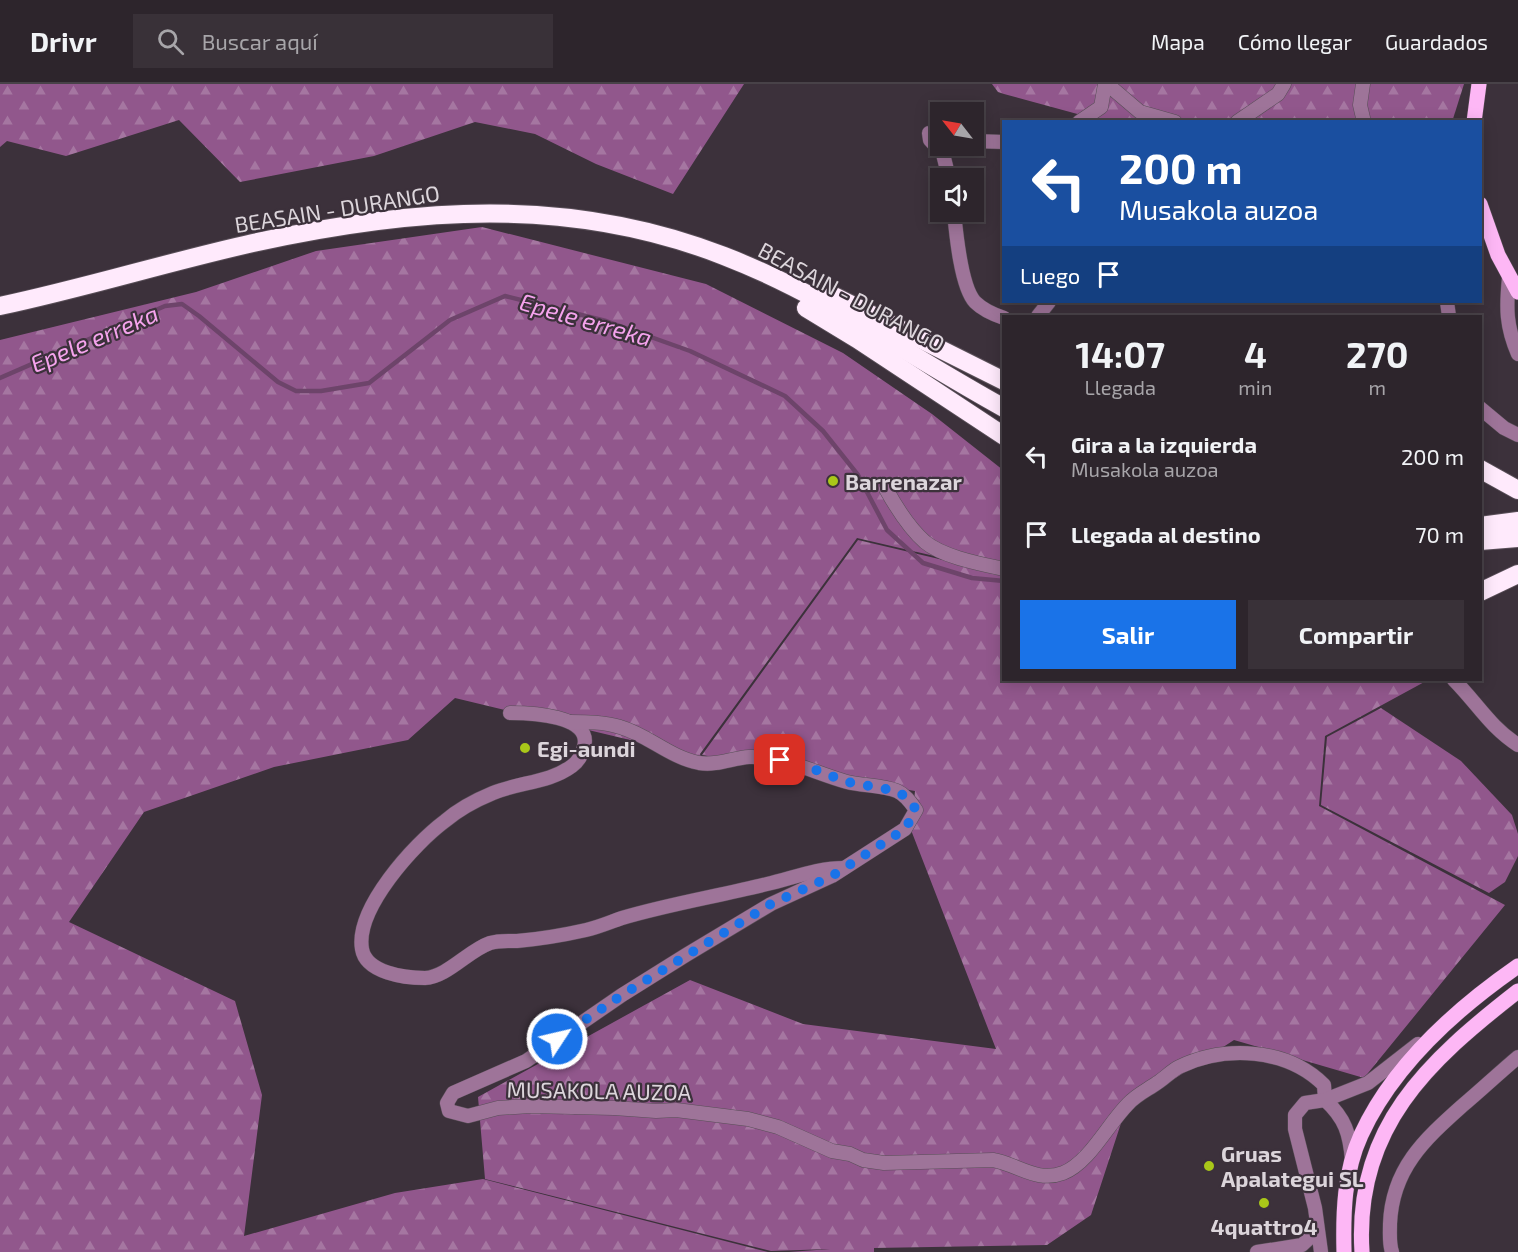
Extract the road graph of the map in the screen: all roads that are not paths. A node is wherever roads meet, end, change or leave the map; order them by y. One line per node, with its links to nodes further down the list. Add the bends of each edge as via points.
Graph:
1 (1106, 84): 5 (street, via 1101,107); 6 (street, via 1140,112)
2 (1284, 84): 7 (street, via 1278,94)
3 (1363, 84): 8 (street, via 1360,105)
4 (1479, 84): 9 (main road)
5 (1082, 120)
6 (1168, 120)
7 (1240, 120)
8 (1364, 120)
9 (1474, 120)
10 (984, 141): 11 (street)
11 (1002, 142)
12 (1482, 210): 15 (main road)
13 (956, 222): 20 (street, via 964,278 974,301)
14 (724, 256): 18 (highway, BEASAIN - DURANGO, via 657,234 590,220 522,213 431,216 254,243); 22 (highway, via 795,276); 23 (highway, BEASAIN - DURANGO, via 819,301); 25 (highway)
15 (1509, 278): 16 (main road); 21 (street, via 1506,309)
16 (1518, 292)
17 (1048, 303): 19 (street)
18 (0, 306)
19 (1039, 315)
20 (1002, 317)
21 (1518, 354)
22 (1002, 380)
23 (1002, 407)
24 (1482, 410): 26 (street)
25 (1002, 435)
26 (1518, 435)
27 (1484, 470): 28 (highway); 30 (highway)
28 (1518, 474)
29 (886, 489): 34 (street, via 926,543 943,552)
30 (1518, 490)
31 (1518, 521): 32 (highway)
32 (1487, 533): 33 (highway)
33 (1518, 538)
34 (1002, 568)
35 (1518, 574): 36 (highway)
36 (1482, 591)
37 (1455, 681): 40 (street, via 1492,725)
38 (510, 713): 39 (street, MUSAKOLA AUZOA)
39 (570, 722): 41 (street, MUSAKOLA AUZOA, via 622,727 680,758 702,764 749,757 780,760 847,782 897,791 910,800 916,810 905,829); 41 (street, MUSAKOLA AUZOA, via 586,738 579,759 572,766 552,777 495,792 468,805 423,840 399,868 369,911 360,938 363,955 371,964 404,977 428,978 489,943 562,935 826,868)
40 (1518, 746)
41 (844, 868): 46 (street, MUSAKOLA AUZOA, via 771,904 678,960 526,1061 453,1093 447,1108 453,1114 468,1116 498,1108 531,1106 728,1115 778,1127 863,1160 993,1160 1049,1176 1063,1173 1080,1162 1135,1097 1177,1068 1207,1057 1237,1053 1266,1055 1288,1062 1314,1075 1324,1085)
42 (1518, 966): 44 (main road)
43 (1518, 991): 52 (main road, via 1440,1058 1395,1112 1377,1145 1366,1180)
44 (1440, 1030): 46 (street, via 1368,1083); 47 (main road, via 1378,1104)
45 (1518, 1057): 53 (street, via 1434,1131 1403,1170 1390,1214)
46 (1325, 1100): 47 (street, MUSAKOLA AUZOA, via 1344,1122); 48 (street, via 1305,1103 1295,1115)
47 (1352, 1162): 51 (main road, via 1343,1215)
48 (1317, 1231): 49 (street, via 1302,1245); 50 (street)
49 (1257, 1252)
50 (1321, 1252)
51 (1344, 1252)
52 (1362, 1252)
53 (1392, 1252)

